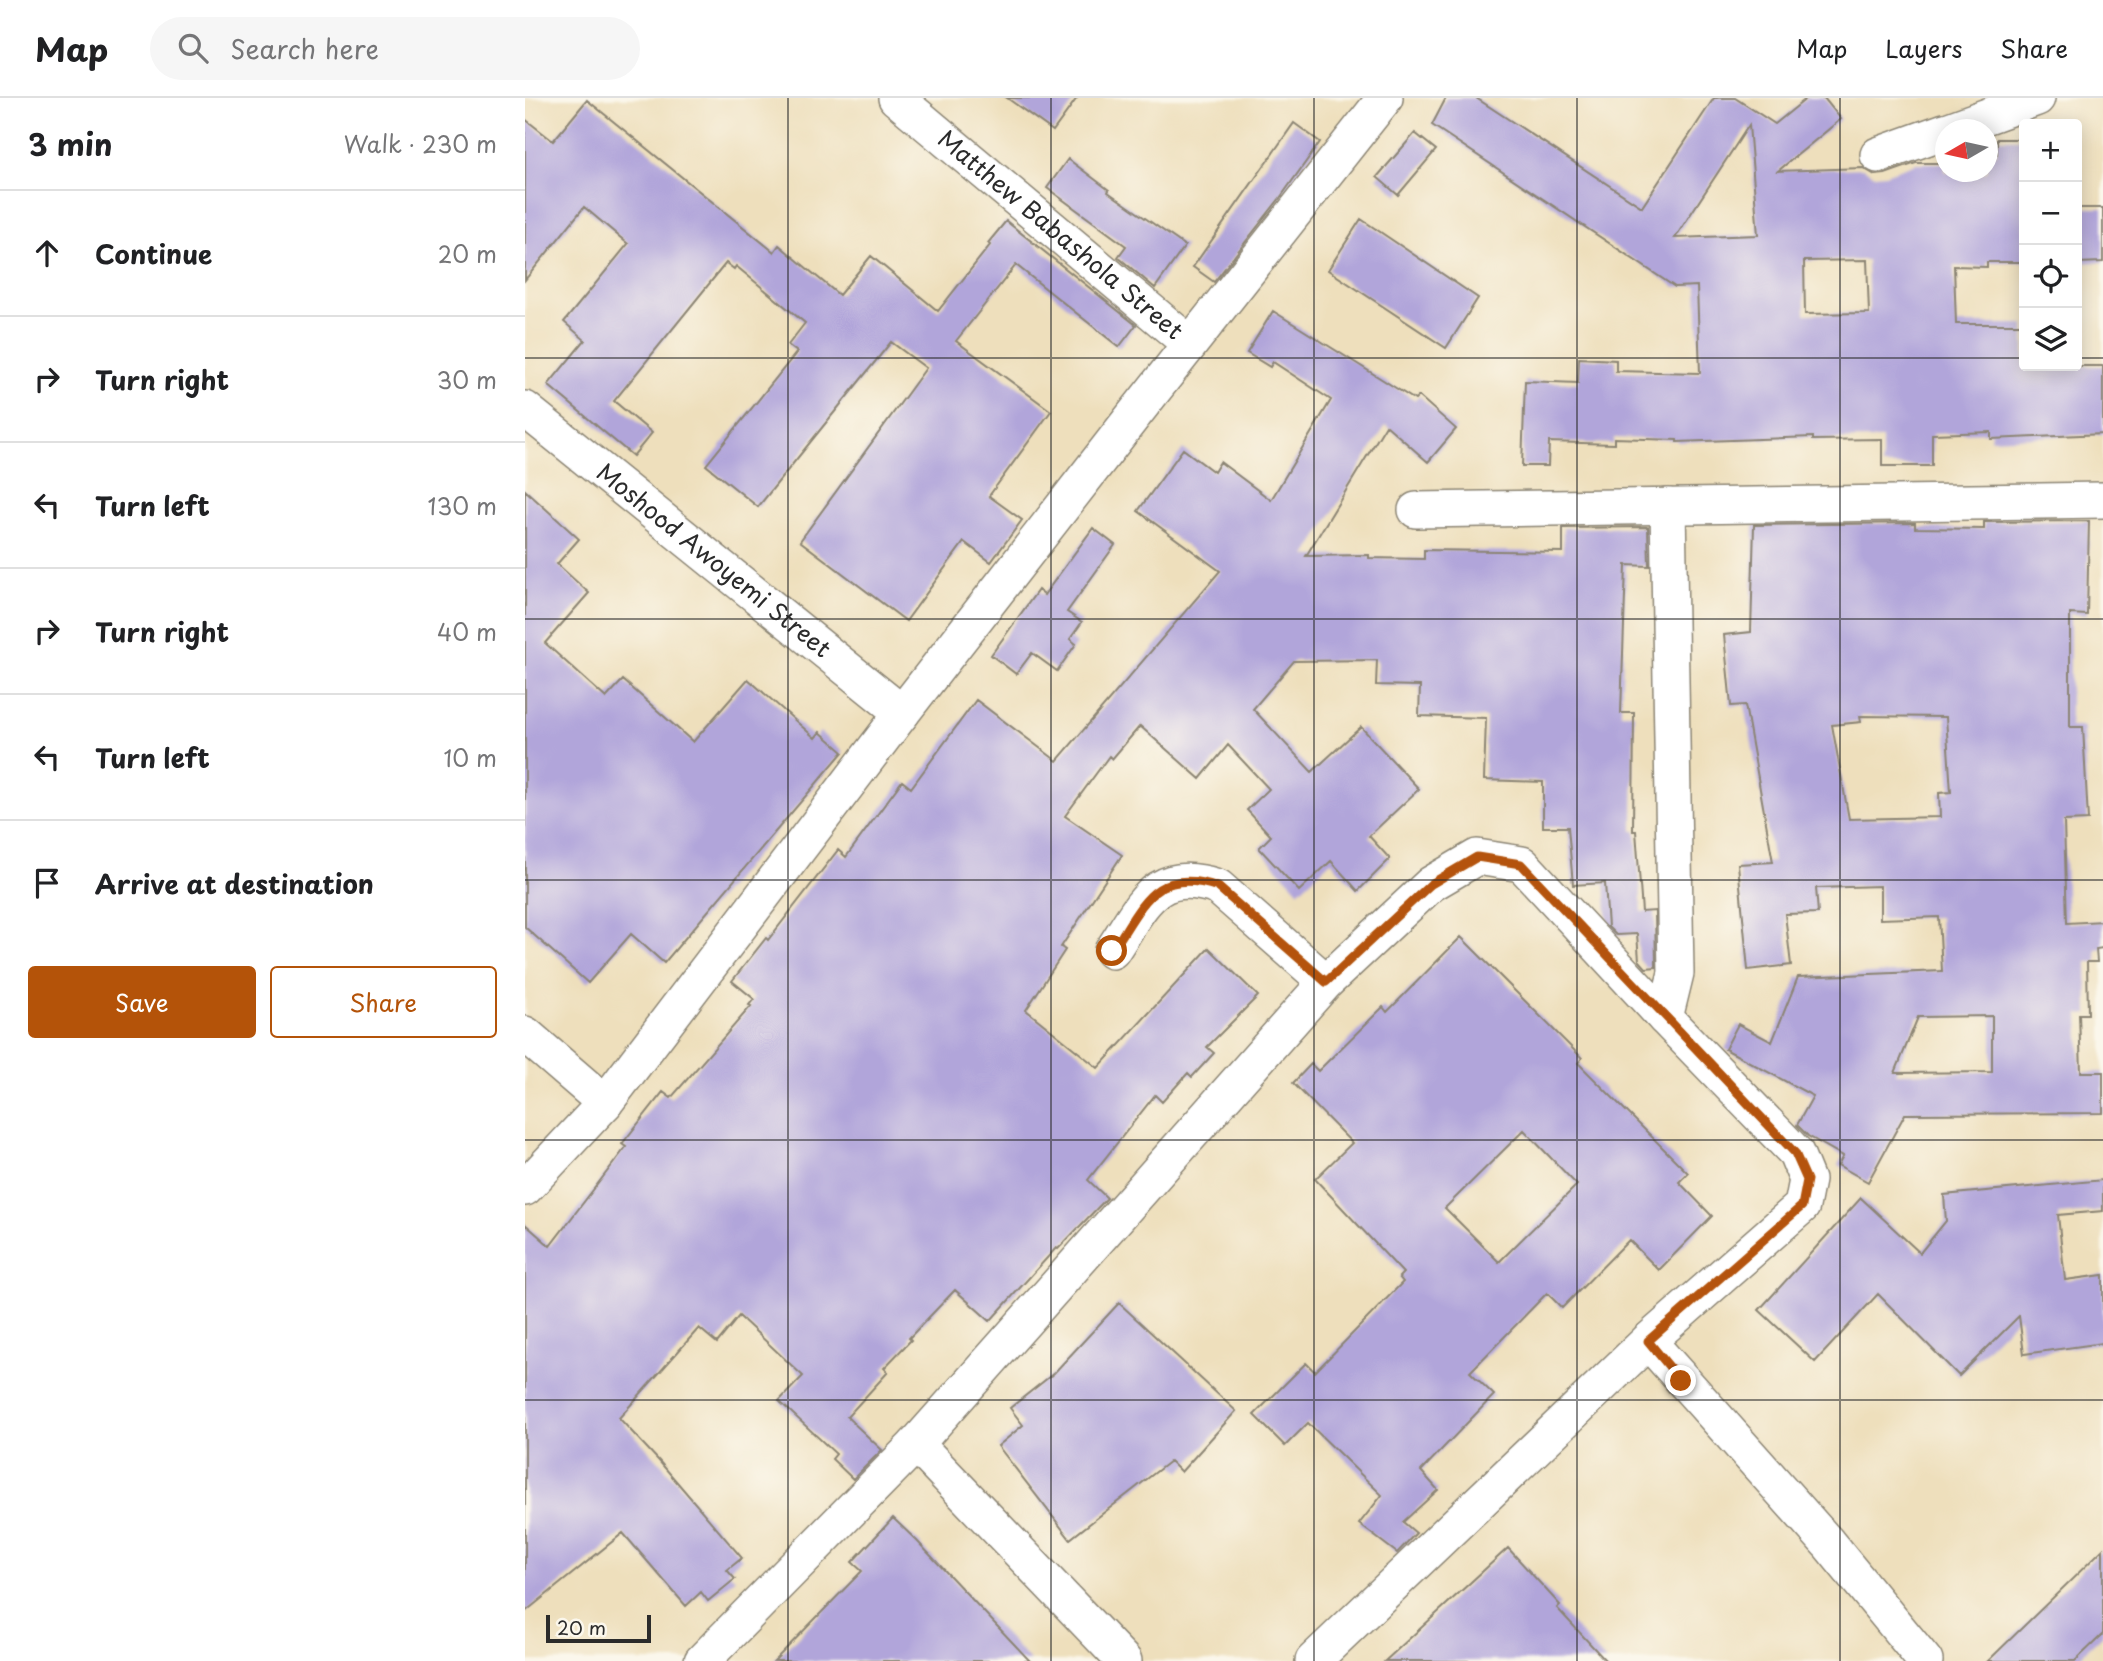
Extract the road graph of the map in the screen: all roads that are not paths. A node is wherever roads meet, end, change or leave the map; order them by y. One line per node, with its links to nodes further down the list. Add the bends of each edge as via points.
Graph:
1 (896, 98): 7 (street, Matthew Babashola Street)
2 (1385, 98): 7 (street)
3 (2037, 98): 4 (street)
4 (1978, 119)
5 (1935, 134): 6 (street)
6 (1878, 155)
7 (1190, 344): 12 (street)
8 (525, 409): 12 (street, Moshood Awoyemi Street)
9 (2103, 500): 10 (street)
10 (1668, 506): 11 (street); 15 (street, via 1676,973)
11 (1416, 510)
12 (902, 713): 17 (street)
13 (1112, 951): 14 (street, via 1152,892 1172,882 1198,880 1218,887)
14 (1326, 982): 15 (street, via 1431,884 1477,857 1521,864); 20 (street)
15 (1665, 1018): 19 (street, via 1795,1153 1807,1180 1802,1206)
16 (525, 1034): 17 (street)
17 (605, 1103): 18 (street)
18 (525, 1188)
19 (1648, 1341): 21 (street); 24 (street, via 1740,1441)
20 (916, 1444): 22 (street); 23 (street)
21 (1328, 1656)
22 (702, 1661)
23 (1124, 1661)
24 (1925, 1661)

